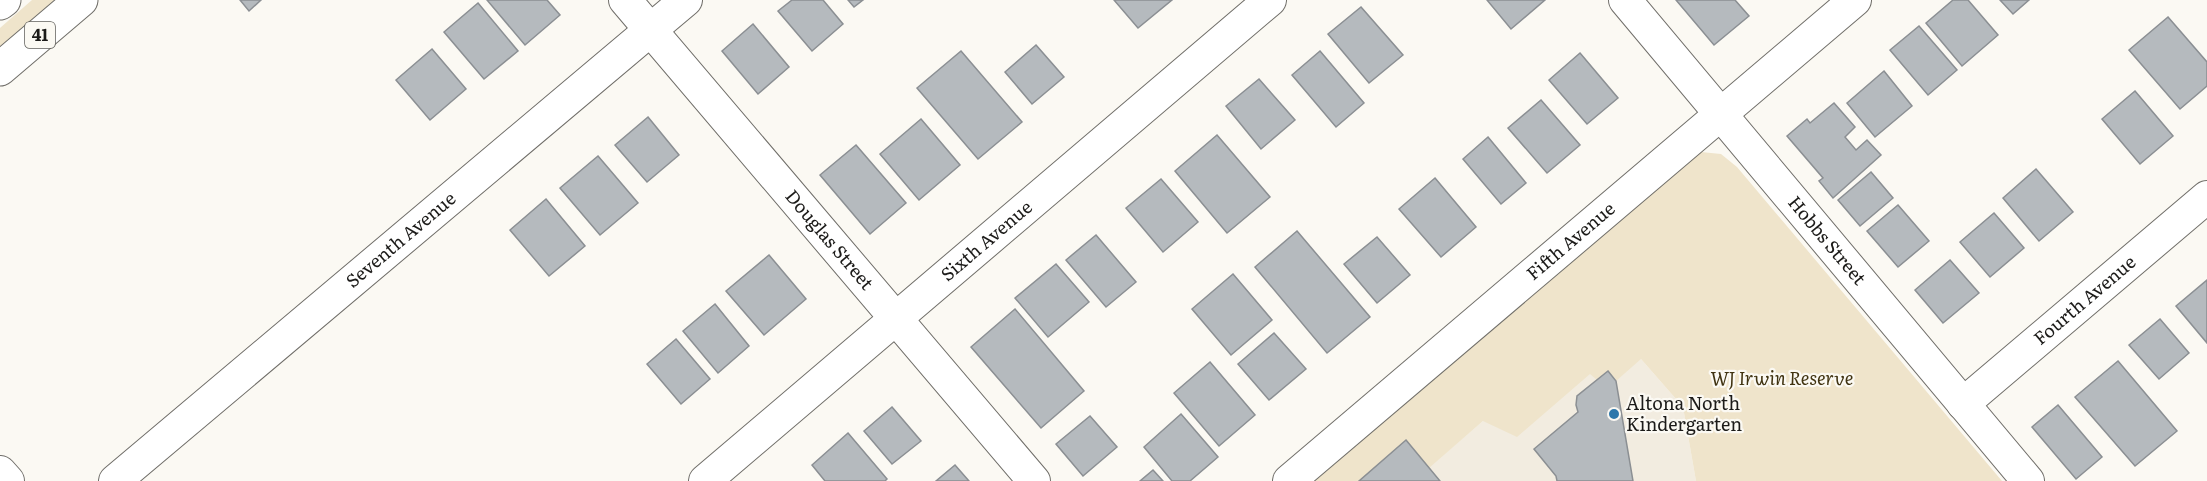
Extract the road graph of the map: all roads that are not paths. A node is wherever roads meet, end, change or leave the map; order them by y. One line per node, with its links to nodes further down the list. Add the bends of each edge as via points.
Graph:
1 (4, 0): 8 (main road)
2 (81, 0): 10 (main road, 41)
3 (625, 0): 9 (street, Douglas Street)
4 (687, 0): 9 (street, Seventh Avenue)
5 (1270, 0): 13 (street, Sixth Avenue)
6 (1625, 0): 11 (street, Hobbs Street)
7 (1855, 0): 11 (street, Fifth Avenue)
8 (0, 3)
9 (651, 31): 13 (street, Douglas Street); 17 (street, Seventh Avenue)
10 (0, 69)
11 (1720, 114): 14 (street, Hobbs Street); 20 (street, Fifth Avenue)
12 (2207, 197): 14 (street, Fourth Avenue)
13 (896, 319): 18 (street, Sixth Avenue); 19 (street, Douglas Street)
14 (1963, 404): 21 (street, Hobbs Street)
15 (0, 472): 16 (street)
16 (8, 481)
17 (115, 481)
18 (705, 481)
19 (1034, 481)
20 (1289, 481)
21 (2028, 481)

